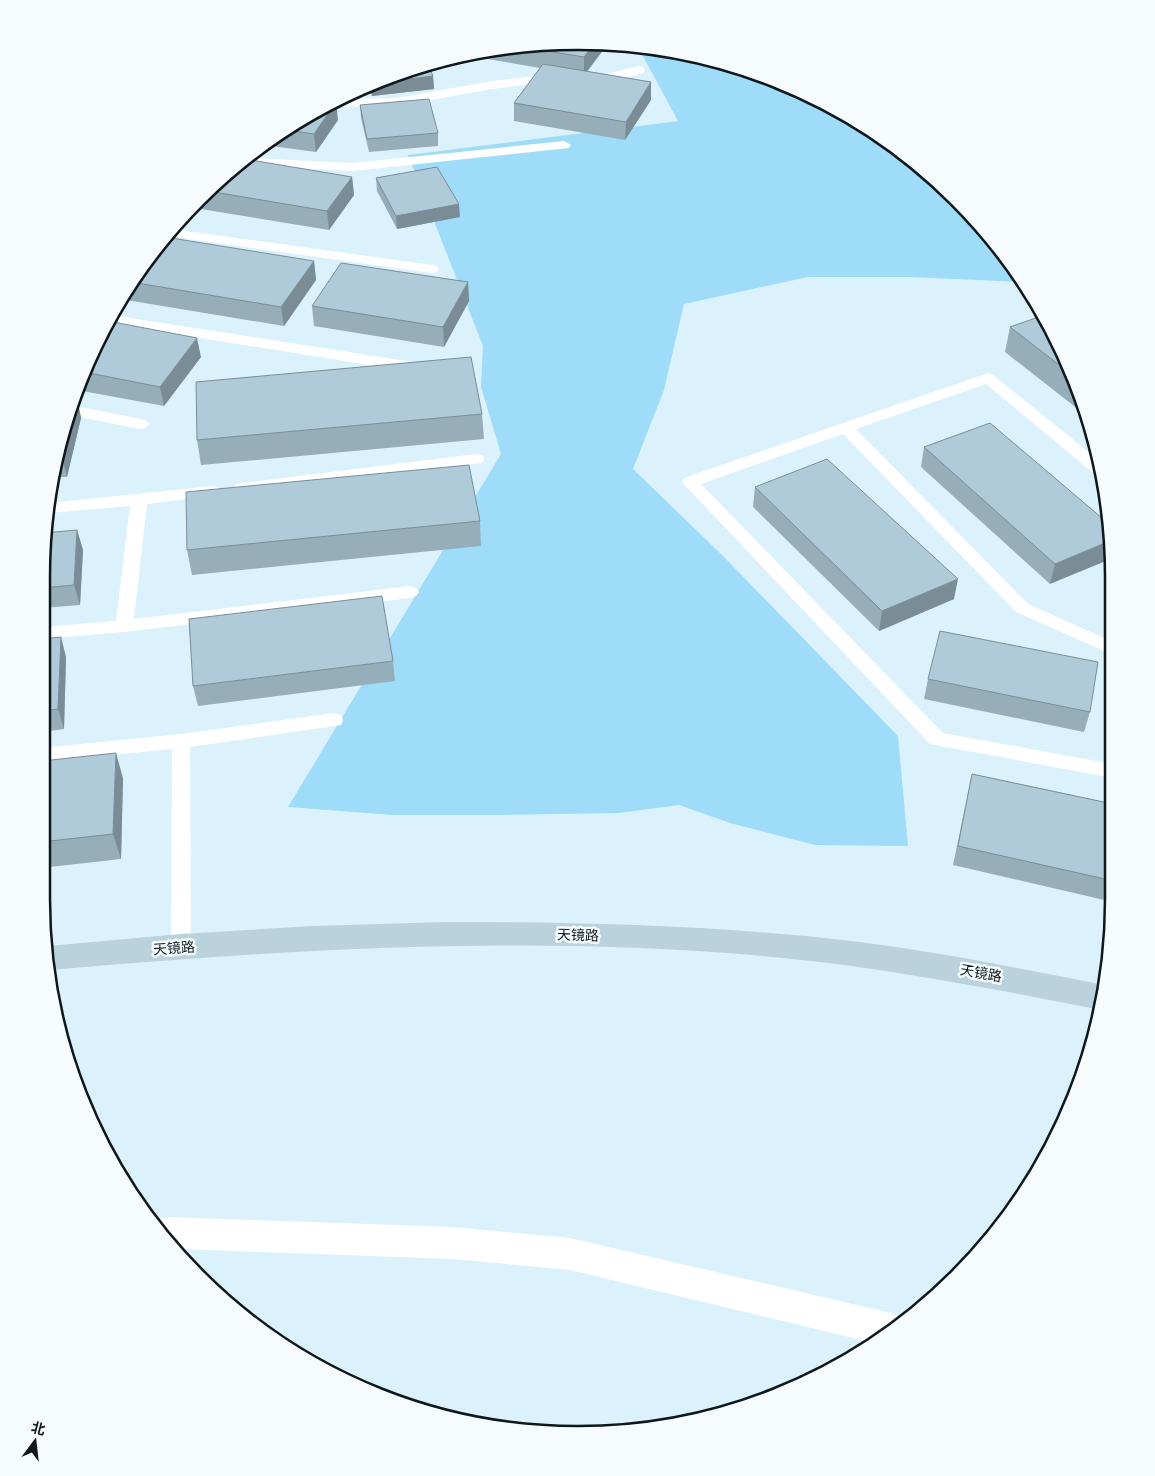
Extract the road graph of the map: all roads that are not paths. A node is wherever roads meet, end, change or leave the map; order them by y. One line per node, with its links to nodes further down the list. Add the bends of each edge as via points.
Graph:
1 (639, 70): 2 (lane, via 606,78 550,78 492,85 397,102)
2 (349, 102)
3 (564, 145): 4 (lane, via 353,166)
4 (252, 162)
5 (177, 234): 6 (lane)
6 (432, 269)
7 (117, 320): 8 (lane)
8 (431, 370)
9 (77, 412): 10 (lane)
10 (141, 424)
11 (845, 427): 13 (lane, via 988,378); 19 (lane, via 1022,608); 23 (lane, via 690,482 937,739)
12 (476, 458): 14 (lane)
13 (1092, 463)
14 (139, 500): 15 (lane); 17 (lane)
15 (55, 507)
16 (410, 592): 17 (lane)
17 (124, 626): 18 (lane)
18 (50, 632)
19 (1105, 646)
20 (334, 720): 21 (lane)
21 (180, 741): 22 (lane); 24 (lane)
22 (50, 754)
23 (1105, 770)
24 (181, 947): 25 (street, 天镜路); 26 (street, 天镜路, via 448,934 620,936 758,944 860,955 998,976)
25 (54, 958)
26 (1096, 996)
27 (170, 1233): 28 (street, via 453,1243 570,1254)
28 (883, 1328)

